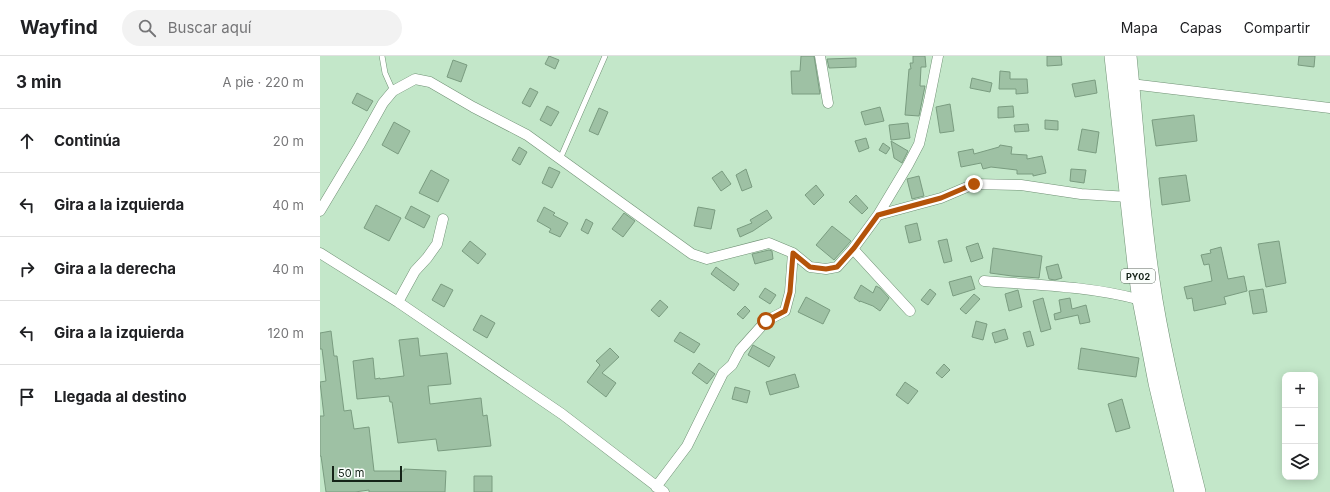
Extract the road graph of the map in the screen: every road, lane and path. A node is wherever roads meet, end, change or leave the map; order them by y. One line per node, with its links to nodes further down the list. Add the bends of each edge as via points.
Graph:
1 (382, 56): 8 (lane, via 385,73)
2 (605, 56): 11 (lane)
3 (820, 56): 9 (street)
4 (938, 56): 14 (street, via 919,144)
5 (1113, 56): 12 (highway, PY02)
6 (1128, 56): 7 (highway, PY02)
7 (1130, 84): 10 (street); 25 (highway, PY02, via 1154,299)
8 (393, 91): 11 (street, via 415,79 430,82 526,135); 13 (street, via 383,103)
9 (828, 103)
10 (1330, 108)
11 (560, 159): 18 (street, via 692,254 706,259 769,244)
12 (1129, 197): 14 (street, via 1081,194 1021,185 974,184 941,198); 20 (highway, PY02)
13 (320, 211)
14 (878, 215): 16 (street)
15 (443, 220): 21 (street, via 436,244 415,271)
16 (854, 248): 18 (street, via 837,267 826,269 810,267); 22 (street)
17 (320, 253): 21 (street)
18 (793, 253): 23 (street, via 790,292 785,311 766,321 723,373 687,446)
19 (984, 280): 20 (street, via 1082,289 1121,294)
20 (1141, 300): 24 (highway, PY02, via 1157,383)
21 (398, 302): 23 (street, via 562,414)
22 (910, 311)
23 (660, 490)
24 (1184, 492)
25 (1197, 492)

